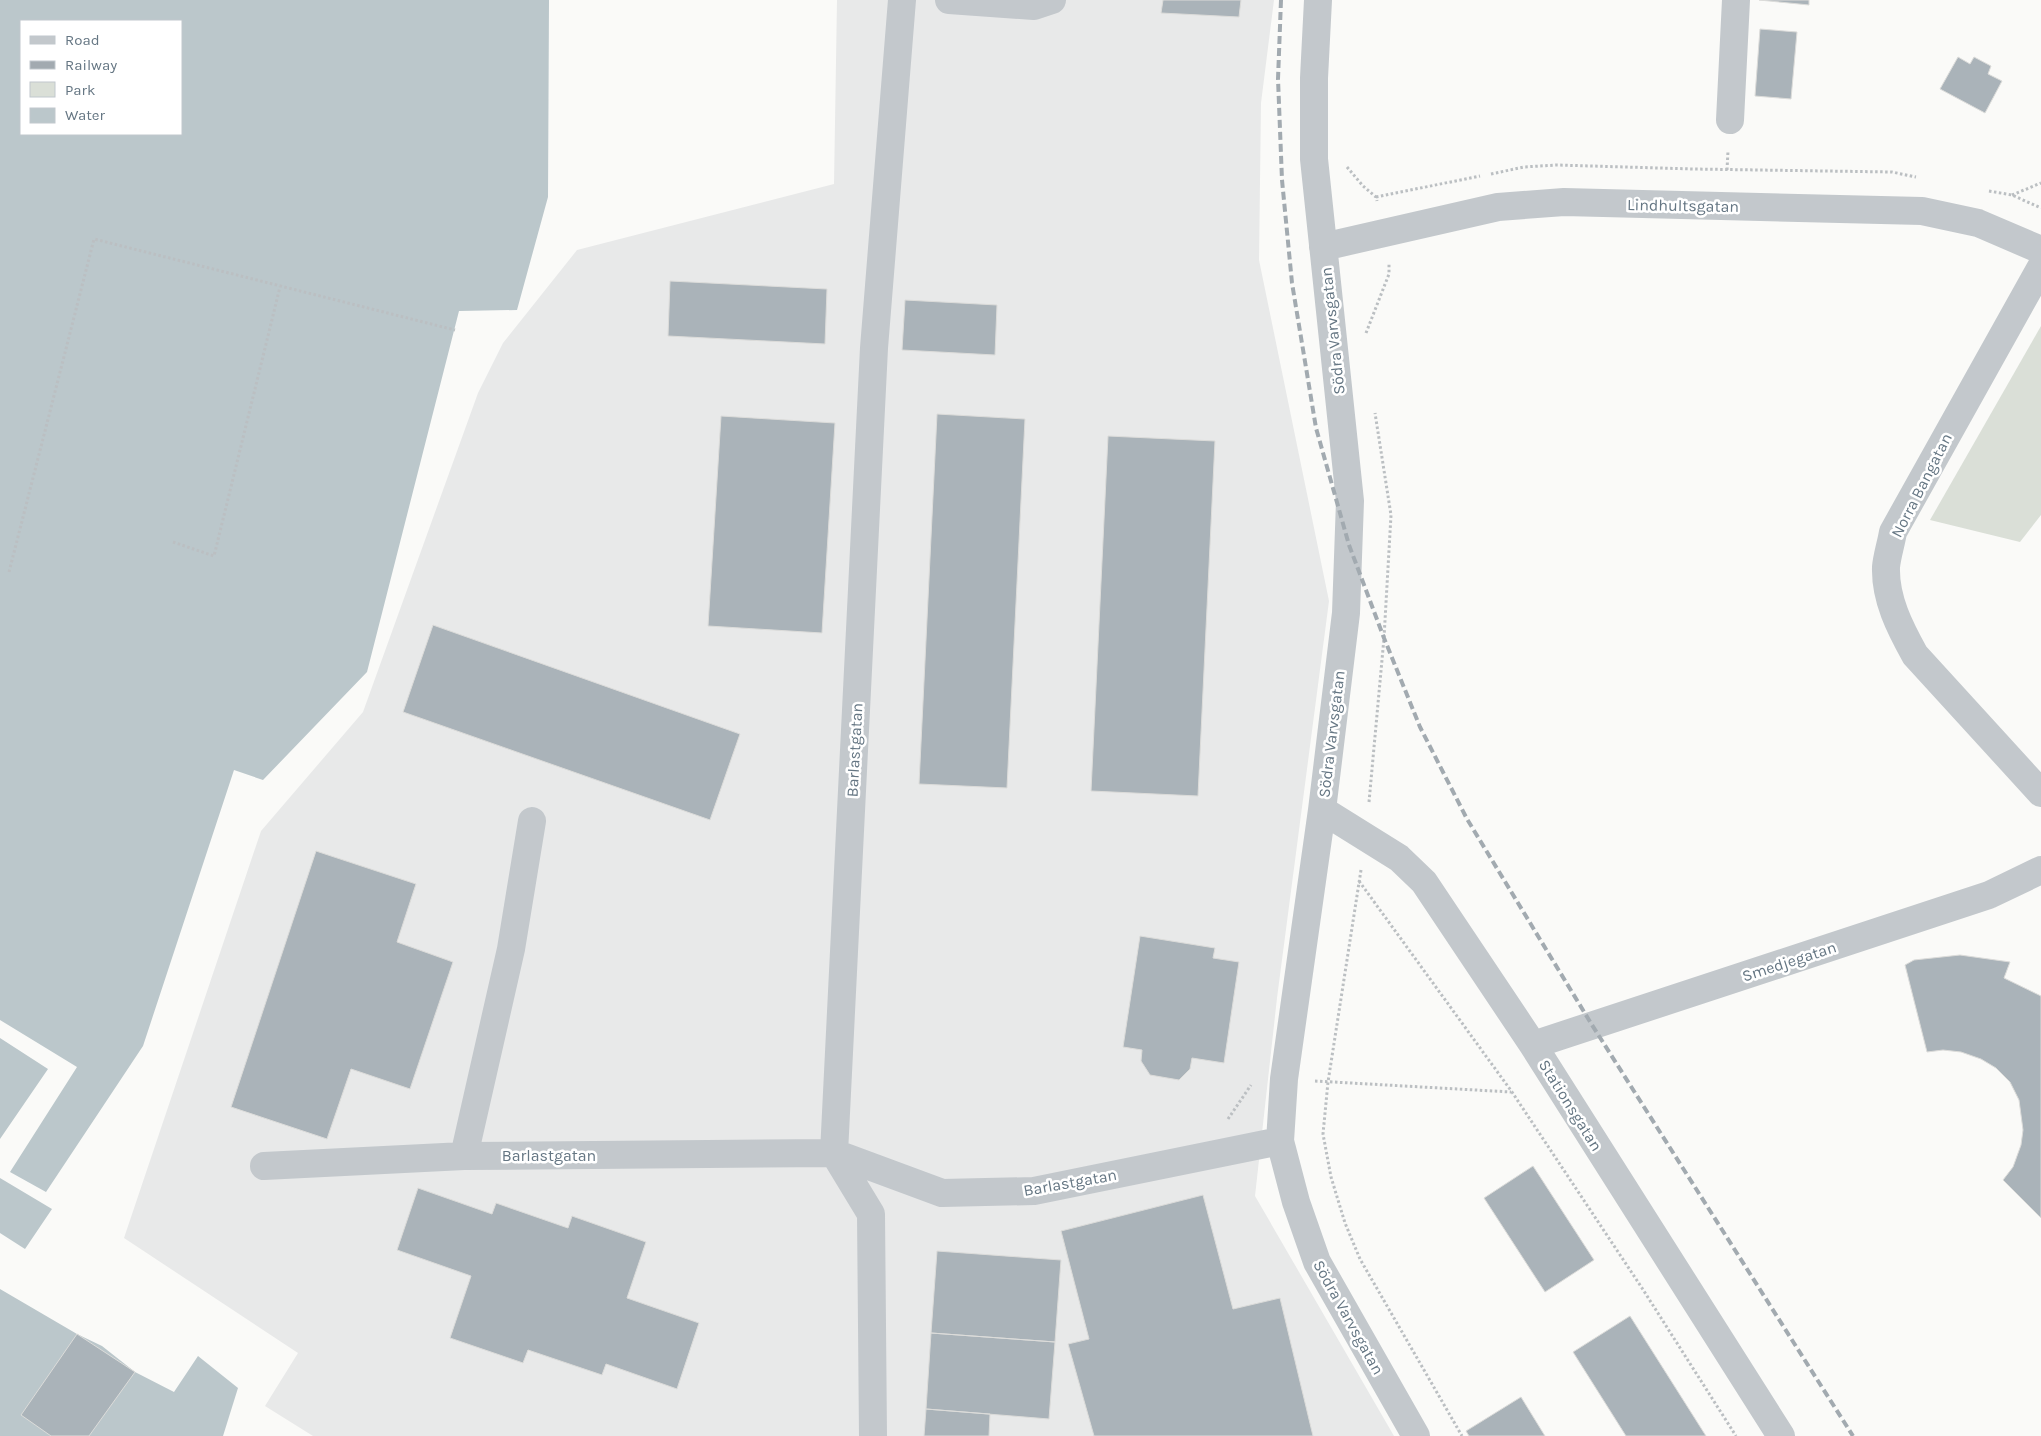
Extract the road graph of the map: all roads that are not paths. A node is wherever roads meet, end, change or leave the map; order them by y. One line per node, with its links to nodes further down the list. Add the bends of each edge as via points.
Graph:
1 (902, 0): 16 (street, Barlastgatan, via 874,348)
2 (949, 0): 3 (street, via 1034,6)
3 (1052, 0)
4 (1318, 0): 7 (street, Södra Varvsgatan, via 1314,159)
5 (1736, 0): 6 (street)
6 (1730, 120)
7 (1323, 247): 8 (street, Lindhultsgatan, via 1498,207 1564,202 1922,211 1978,223); 11 (street, Södra Varvsgatan, via 1350,500 1346,613)
8 (2041, 250)
9 (2041, 267): 10 (street, Norra Bangatan, via 1893,532 1886,567 1889,598 1915,654)
10 (2041, 793)
11 (1322, 810): 14 (street, Stationsgatan, via 1399,858 1424,882); 15 (street, Södra Varvsgatan, via 1284,1079)
12 (532, 821): 17 (street, via 511,949)
13 (2041, 870): 14 (street, Smedjegatan, via 1989,896)
14 (1533, 1045): 21 (street, Stationsgatan)
15 (1280, 1140): 16 (street, Barlastgatan, via 1034,1191 942,1193); 20 (street, Södra Varvsgatan, via 1296,1202 1317,1262)
16 (834, 1153): 17 (street, Barlastgatan); 19 (street, via 870,1214)
17 (464, 1156): 18 (street, Barlastgatan)
18 (264, 1166)
19 (873, 1436)
20 (1416, 1436)
21 (1780, 1436)

